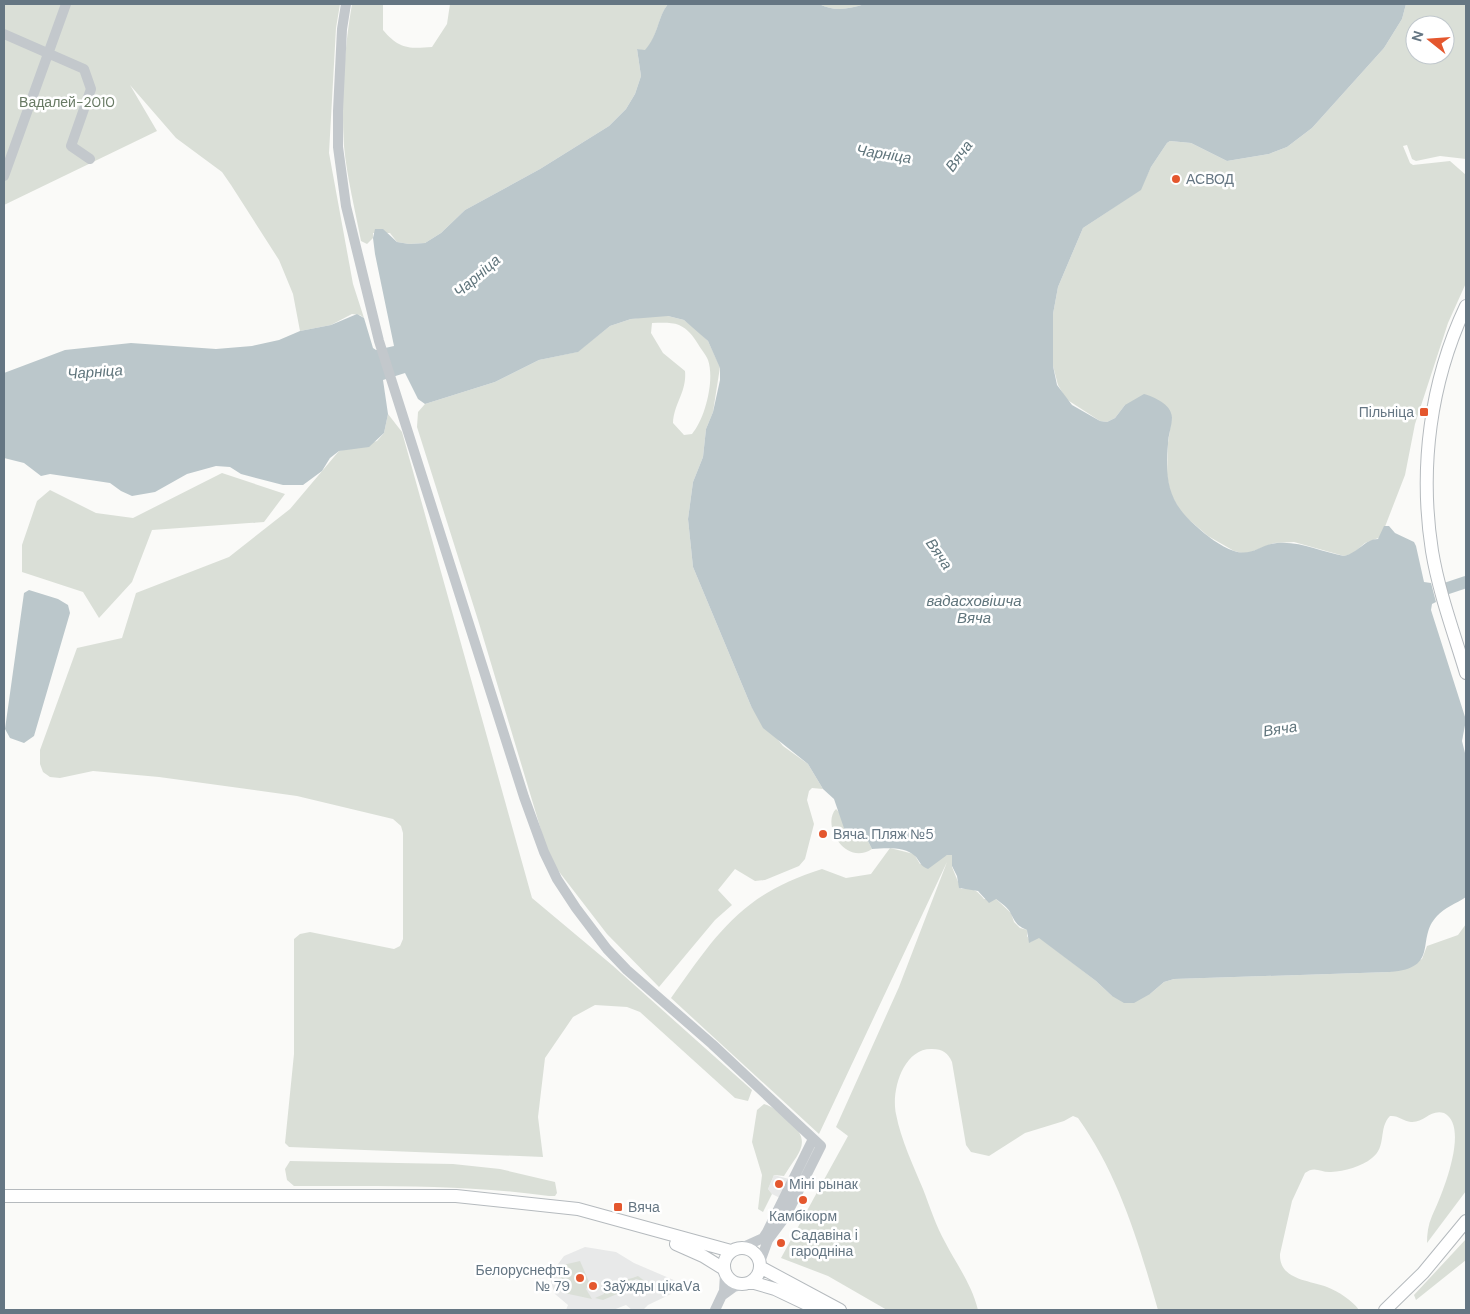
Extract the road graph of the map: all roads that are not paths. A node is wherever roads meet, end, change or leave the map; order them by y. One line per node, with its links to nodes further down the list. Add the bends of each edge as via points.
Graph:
1 (66, 4): 4 (street)
2 (346, 4): 9 (street, via 339,78 338,147 346,206 379,340 544,852 557,879 607,949)
3 (4, 34): 4 (street)
4 (48, 52): 5 (street, via 84,69 91,90 71,146); 6 (street)
5 (90, 159)
6 (4, 176)
7 (1466, 306): 8 (main road, via 1437,390 1429,427 1427,476 1432,552)
8 (1466, 673)
9 (817, 1142): 13 (street, via 763,1238); 14 (street, via 786,1216 768,1240)
10 (4, 1196): 11 (main road, via 456,1196)
11 (559, 1208): 13 (main road, via 602,1214); 15 (main road, via 690,1249)
12 (1466, 1221): 21 (main road, via 1423,1273)
13 (736, 1249): 14 (main road, via 755,1253); 15 (main road, via 726,1256)
14 (760, 1264): 16 (main road, via 758,1276); 20 (main road)
15 (725, 1272): 16 (main road, via 734,1283); 17 (street)
16 (749, 1283): 17 (street, via 734,1287); 19 (main road, via 775,1289)
17 (723, 1295): 18 (street)
18 (715, 1310)
19 (819, 1310)
20 (840, 1310)
21 (1385, 1310)

